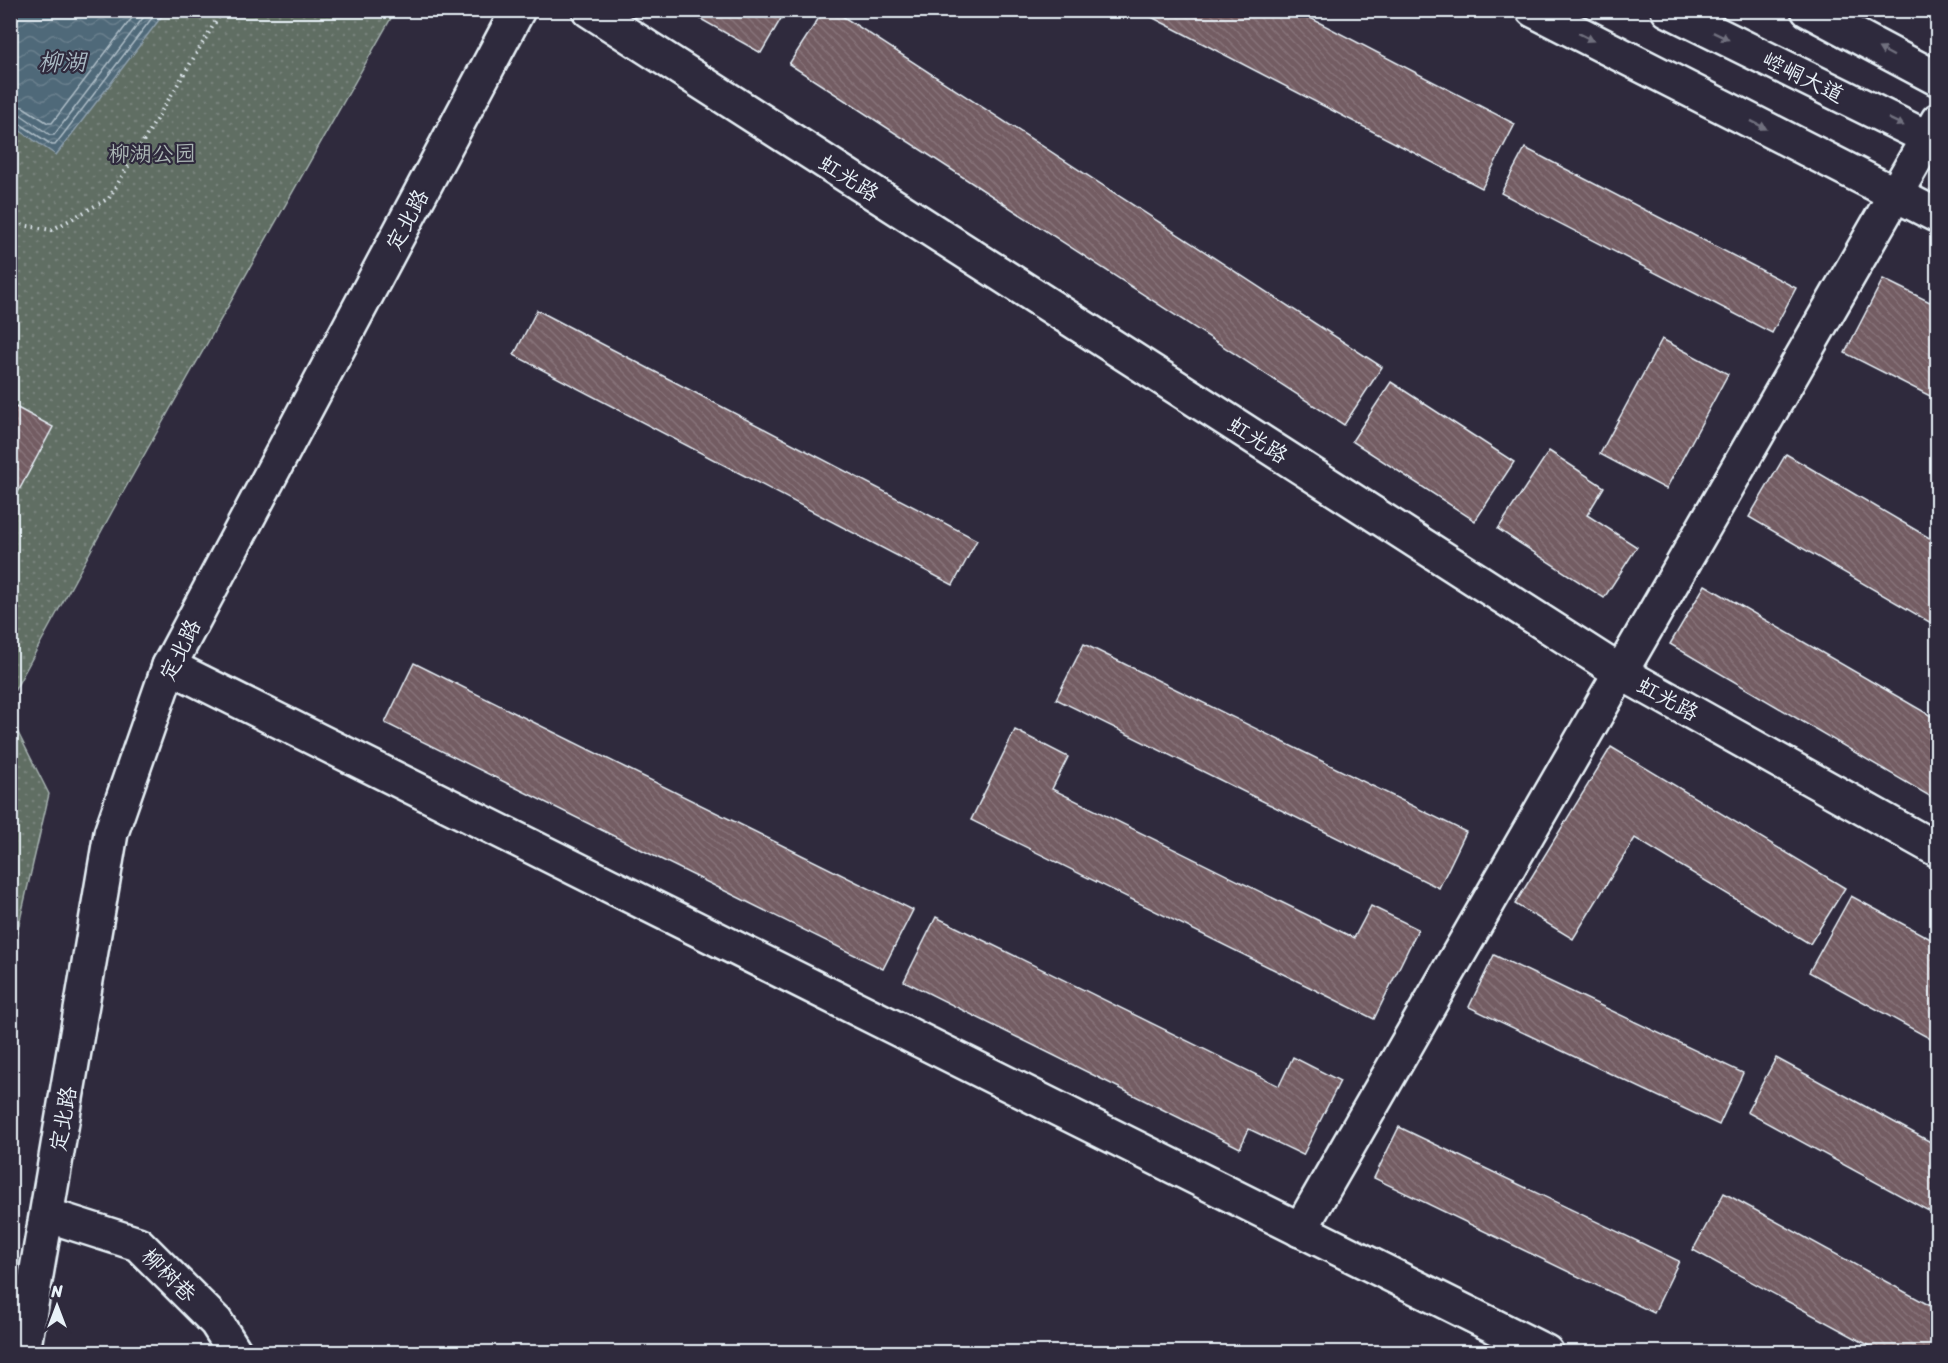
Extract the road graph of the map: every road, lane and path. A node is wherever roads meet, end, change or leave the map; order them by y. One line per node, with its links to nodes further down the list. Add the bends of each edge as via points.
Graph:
1 (219, 10): 11 (path, via 109,198 52,230)
2 (518, 10): 12 (street, 定北路)
3 (590, 10): 13 (street, 虹光路)
4 (1533, 10): 9 (street, one-way to 9)
5 (1668, 10): 8 (street, 崆峒大道, one-way to 8)
6 (1808, 10): 7 (street, one-way to 6)
7 (1938, 79)
8 (1934, 134): 9 (street)
9 (1895, 194): 10 (street); 13 (street)
10 (1938, 216)
11 (10, 223)
12 (169, 666): 15 (street, 定北路, via 111,834); 16 (street)
13 (1620, 672): 14 (street, 虹光路); 16 (street)
14 (1938, 850)
15 (46, 1215): 17 (street, 定北路); 18 (street, 柳树巷, via 138,1244 216,1322)
16 (1300, 1230): 19 (street)
17 (23, 1353)
18 (236, 1353)
19 (1546, 1353)

